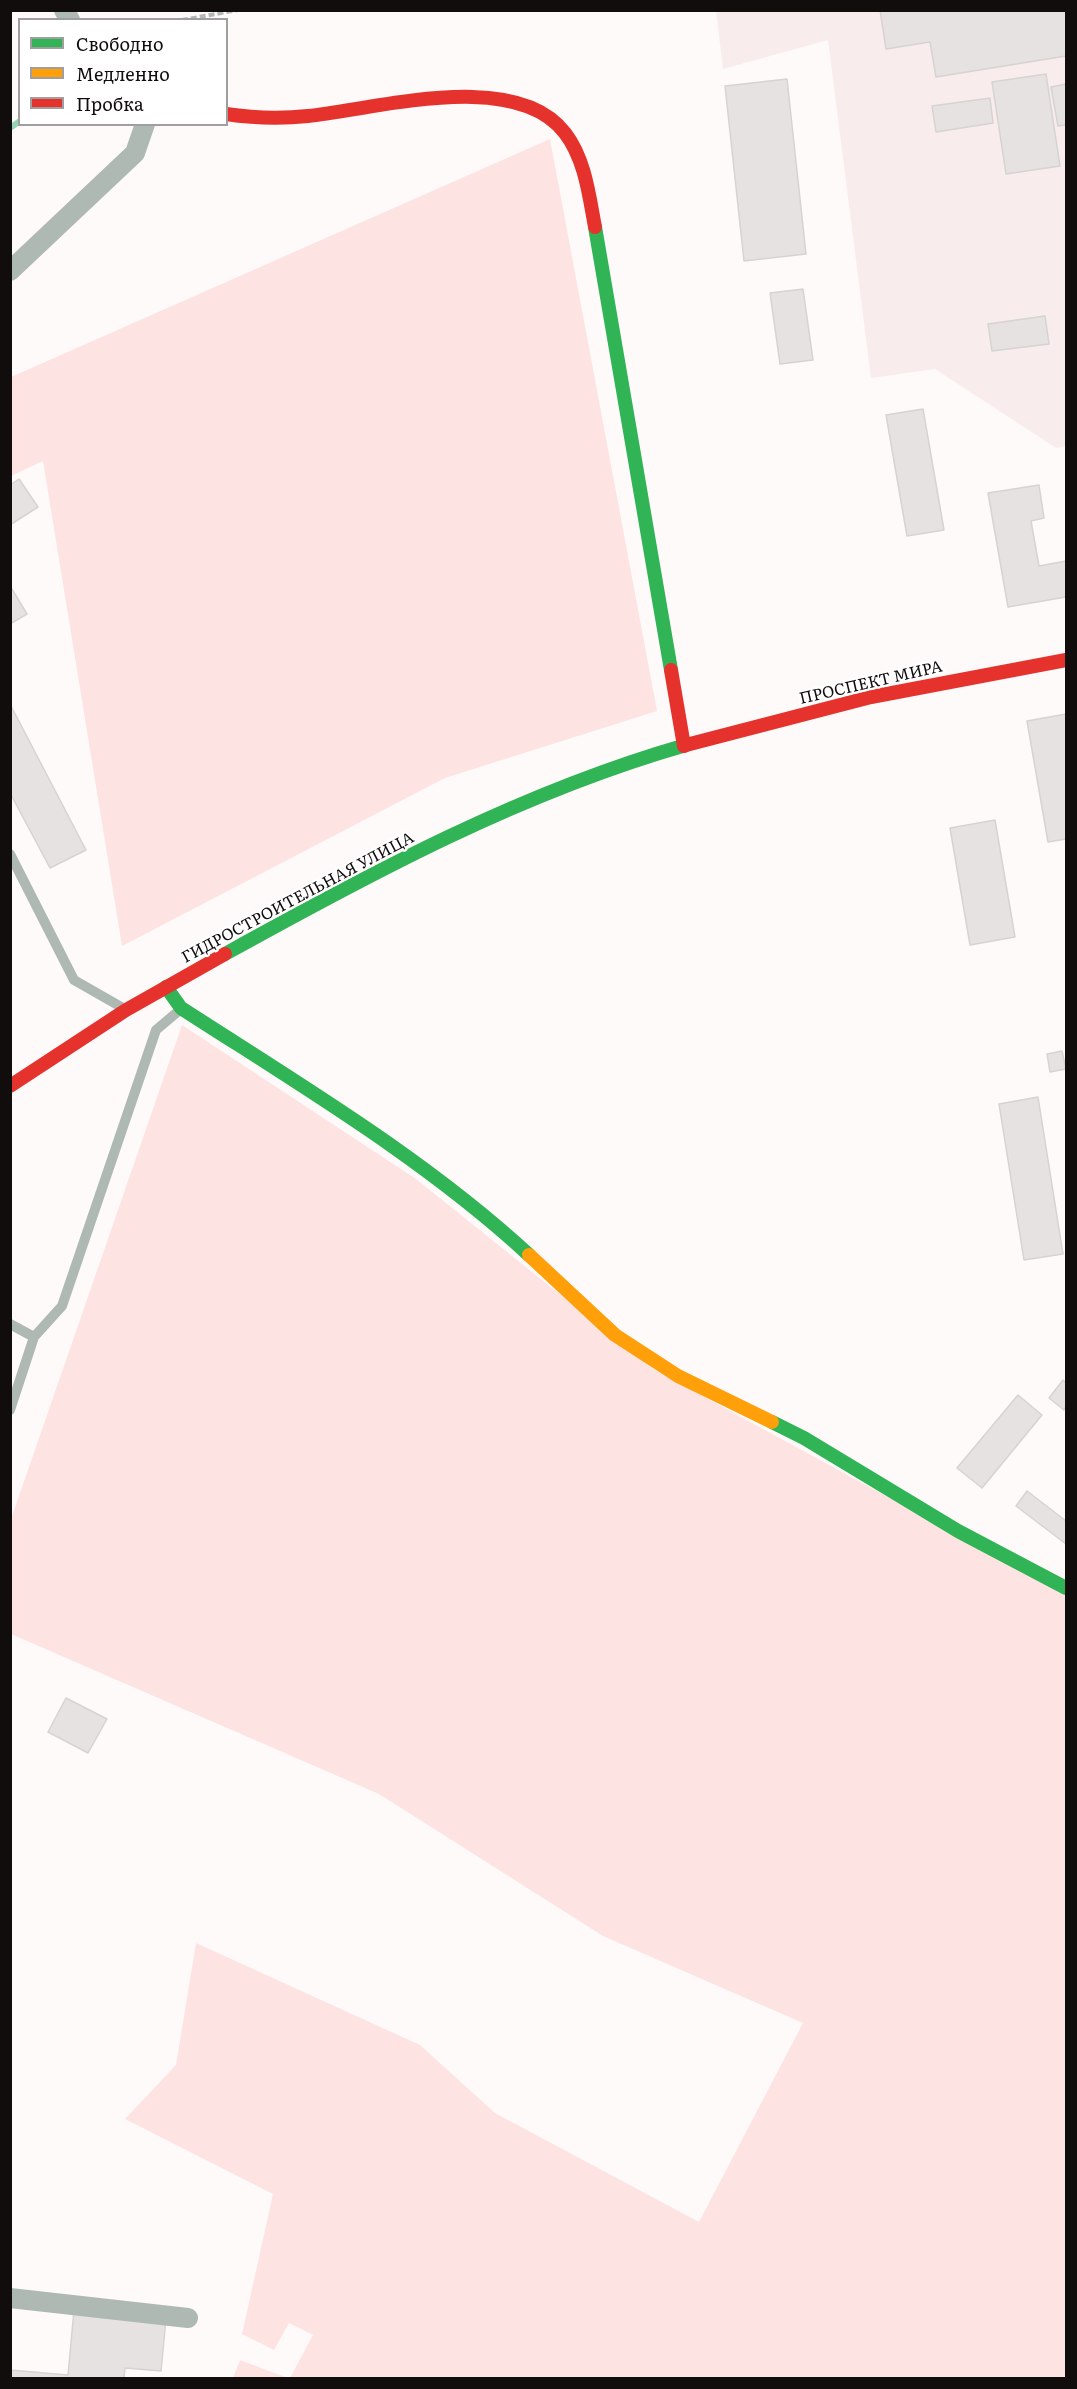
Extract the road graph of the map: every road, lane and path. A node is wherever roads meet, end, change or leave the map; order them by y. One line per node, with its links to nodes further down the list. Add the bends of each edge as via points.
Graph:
1 (238, 10): 2 (path)
2 (193, 18)
3 (228, 114): 7 (street, via 307,117 466,95 512,101 542,112 563,129 582,160 591,205)
4 (144, 126): 5 (street, via 135,153)
5 (10, 271)
6 (1066, 660): 7 (street, ПРОСПЕКТ МИРА, via 871,697)
7 (684, 746): 9 (street, ГИДРОСТРОИТЕЛЬНАЯ УЛИЦА, via 592,774 504,810 333,894)
8 (10, 854): 11 (lane, via 74,980)
9 (166, 987): 10 (street); 11 (street, ГИДРОСТРОИТЕЛЬНАЯ УЛИЦА)
10 (181, 1008): 14 (lane, via 156,1030 62,1306); 16 (street, via 363,1125 506,1233 615,1335 633,1347 678,1376 804,1438 958,1531)
11 (126, 1010): 12 (street, ГИДРОСТРОИТЕЛЬНАЯ УЛИЦА)
12 (10, 1086)
13 (10, 1324): 14 (lane)
14 (34, 1337): 15 (lane)
15 (10, 1410)
16 (1066, 1588)
17 (10, 2298): 18 (street)
18 (188, 2318)

